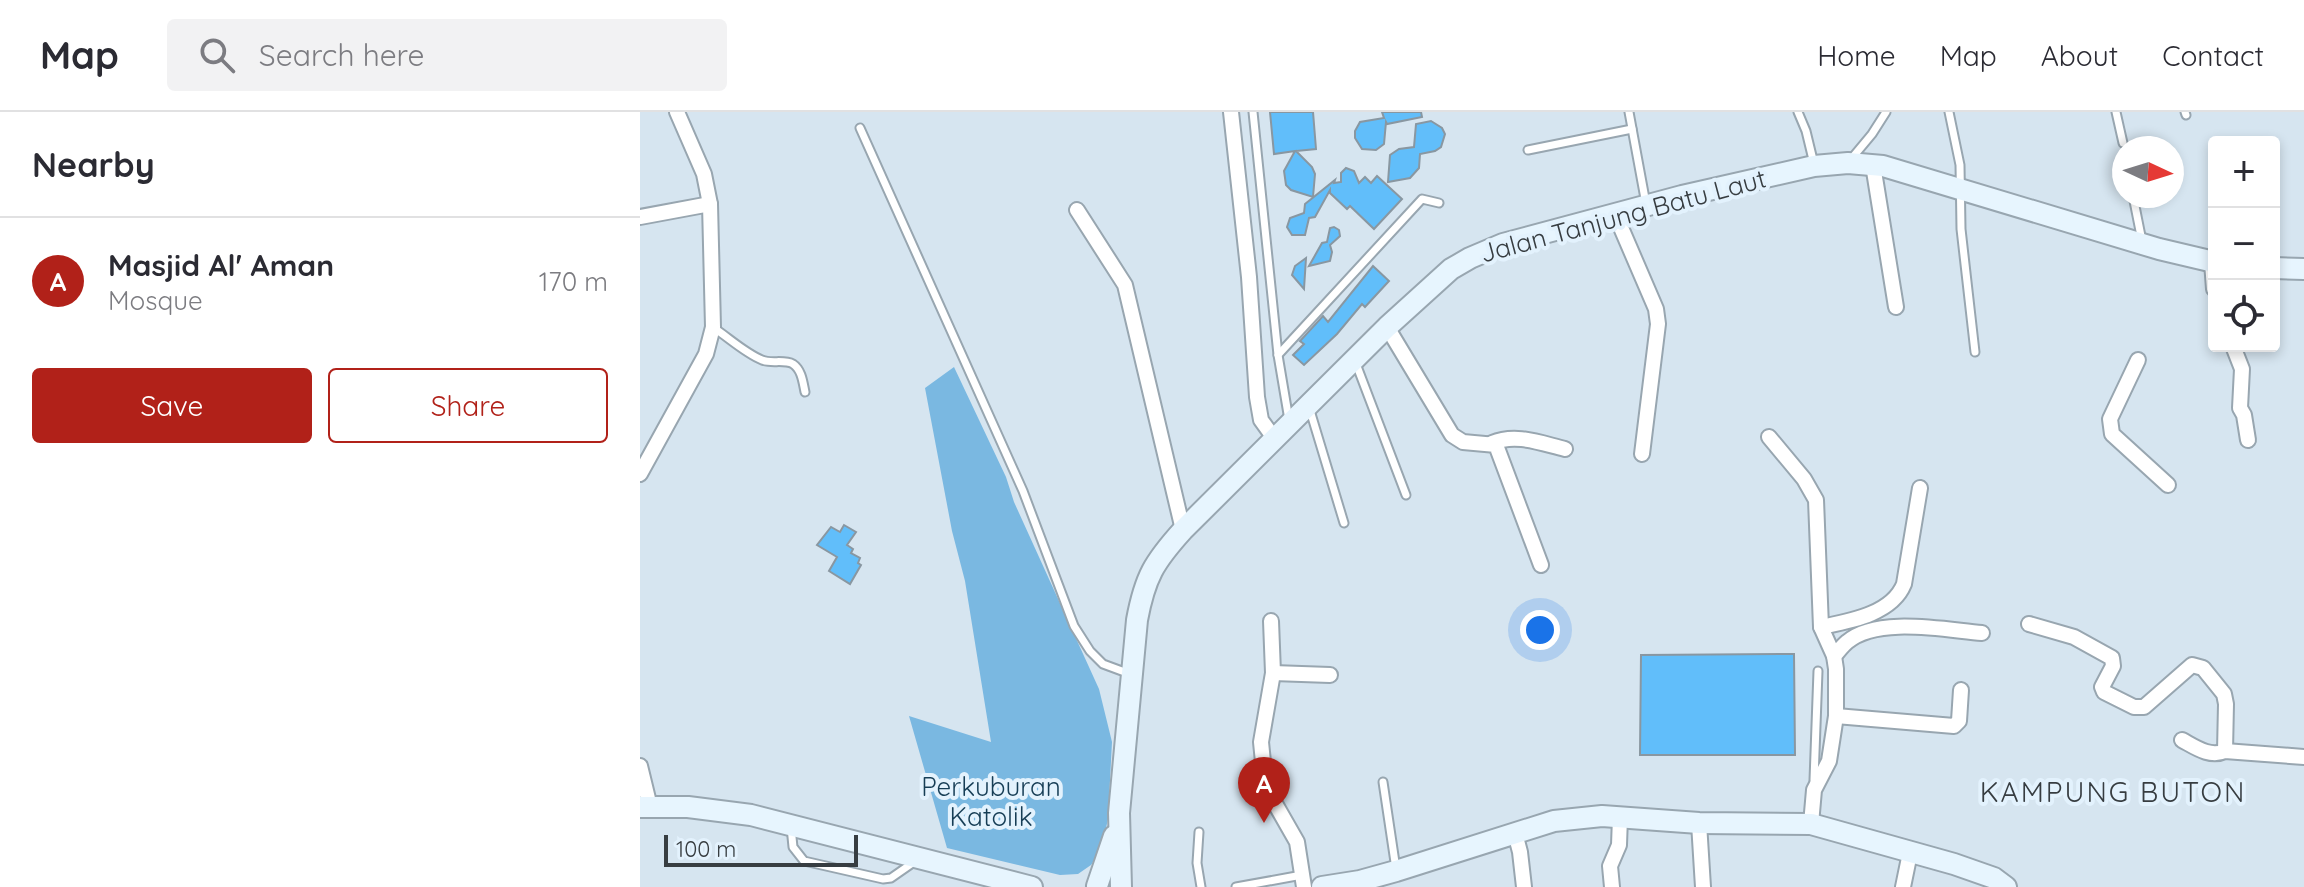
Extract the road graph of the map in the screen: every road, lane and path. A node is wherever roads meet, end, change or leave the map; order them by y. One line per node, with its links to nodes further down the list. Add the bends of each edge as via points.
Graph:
1 (677, 112): 18 (street, via 704,174)
2 (1231, 112): 40 (street, via 1257,397 1261,420)
3 (1253, 112): 33 (lane)
4 (1629, 112): 10 (lane)
5 (1798, 112): 15 (lane)
6 (1886, 112): 13 (lane)
7 (1949, 112): 16 (lane)
8 (2116, 112): 11 (lane)
9 (860, 128): 59 (lane, via 1023,491 1074,626 1103,664)
10 (1632, 129): 12 (lane); 19 (lane)
11 (2121, 136)
12 (1528, 150)
13 (1848, 163): 14 (street, Jalan Tanjung Batu Laut); 15 (street, Jalan Tanjung Batu Laut)
14 (1873, 165): 16 (street, Jalan Tanjung Batu Laut); 28 (street)
15 (1814, 166): 19 (street, Jalan Tanjung Batu Laut)
16 (1961, 190): 24 (street, Jalan Tanjung Batu Laut); 31 (lane)
17 (1439, 203): 33 (lane, via 1422,199)
18 (710, 204): 23 (street); 29 (street)
19 (1646, 206): 22 (street, Jalan Tanjung Batu Laut)
20 (2135, 208): 24 (lane)
21 (1077, 210): 50 (street, via 1125,285)
22 (1616, 216): 30 (street, Jalan Tanjung Batu Laut, via 1470,258); 44 (street, via 1658,316)
23 (640, 217)
24 (2143, 245): 25 (street, Jalan Tanjung Batu Laut)
25 (2208, 261)
26 (2280, 268): 27 (street)
27 (2304, 269)
28 (1896, 307)
29 (713, 327): 36 (lane, via 759,360 794,365); 45 (street, via 706,354)
30 (1387, 327): 34 (street, Jalan Tanjung Batu Laut); 42 (street, via 1452,435 1463,442)
31 (1975, 352)
32 (2235, 352): 41 (street, via 2242,369 2240,408)
33 (1278, 355): 38 (lane)
34 (1354, 359): 37 (street, Jalan Tanjung Batu Laut); 48 (lane)
35 (2138, 360): 46 (street, via 2110,426 2112,434)
36 (805, 392)
37 (1309, 405): 38 (street, Jalan Tanjung Batu Laut); 49 (lane)
38 (1290, 423): 40 (street, Jalan Tanjung Batu Laut)
39 (1769, 437): 54 (street, via 1816,500)
40 (1274, 438): 50 (street, Jalan Tanjung Batu Laut)
41 (2248, 440)
42 (1492, 443): 43 (street, via 1515,437); 51 (street)
43 (1565, 449)
44 (1642, 454)
45 (640, 474)
46 (2168, 485)
47 (1920, 488): 54 (street, via 1899,597 1874,612)
48 (1406, 495)
49 (1344, 523)
50 (1183, 530): 59 (street, Jalan Tanjung Batu Laut, via 1154,564 1143,590)
51 (1541, 565)
52 (1271, 621): 58 (street)
53 (2029, 624): 64 (street, via 2074,637 2112,658 2104,692 2134,707 2144,707 2192,665 2203,668 2226,699)
54 (1821, 627): 56 (street)
55 (1982, 633): 56 (street, via 1895,627 1868,631)
56 (1834, 656): 62 (street)
57 (1818, 671): 68 (lane)
58 (1273, 673): 60 (street); 80 (street, via 1261,742 1264,772 1297,842)
59 (1132, 674): 70 (street, Jalan Tanjung Batu Laut)
60 (1330, 675)
61 (1961, 690): 62 (street, via 1954,726)
62 (1836, 716): 68 (street, via 1829,761)
63 (2182, 740): 64 (street, via 2211,754)
64 (2225, 751): 65 (street)
65 (2304, 757)
66 (640, 766): 69 (street)
67 (1383, 782): 79 (lane)
68 (1814, 790): 73 (street)
69 (645, 807): 74 (street, via 720,810)
70 (1119, 813): 81 (street, Jalan Tanjung Batu Laut); 84 (street, Jalan Tanjung Batu Laut)
71 (1620, 817): 72 (street); 76 (street, via 1568,819); 88 (street, via 1619,845 1610,866)
72 (1699, 823): 73 (street); 89 (street)
73 (1811, 824): 77 (street)
74 (791, 825): 78 (street); 78 (lane, via 793,847 804,861 883,879)
75 (1199, 832): 85 (lane)
76 (1515, 833): 79 (street); 87 (street)
77 (1910, 853): 90 (street); 91 (street, via 1994,878)
78 (919, 858): 83 (street)
79 (1396, 871): 82 (street)
80 (1303, 881): 86 (lane)
81 (1096, 886): 84 (street)
82 (1334, 886)
83 (1035, 887)
84 (1120, 887)
85 (1201, 887)
86 (1236, 887)
87 (1524, 887)
88 (1612, 887)
89 (1703, 887)
90 (1903, 887)
91 (2006, 887)

